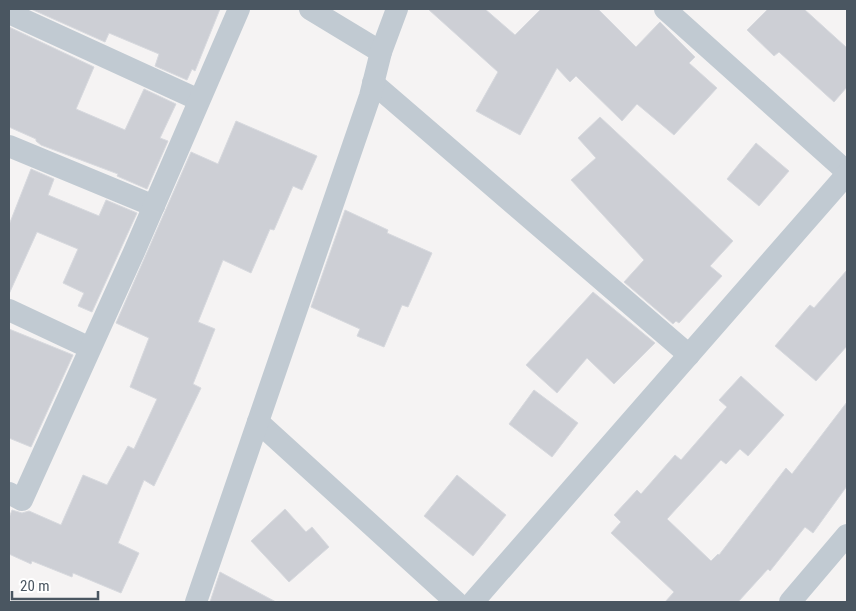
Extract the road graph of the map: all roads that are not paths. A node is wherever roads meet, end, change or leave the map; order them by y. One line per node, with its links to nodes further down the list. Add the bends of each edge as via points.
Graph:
1 (239, 9): 8 (street)
2 (310, 9): 6 (street)
3 (397, 9): 6 (street)
4 (665, 9): 10 (street)
5 (9, 14): 8 (street)
6 (381, 52): 7 (street)
7 (373, 83): 14 (street); 15 (street)
8 (199, 100): 11 (street)
9 (9, 146): 11 (street)
10 (847, 173): 14 (street)
11 (154, 206): 13 (street)
12 (9, 310): 13 (street)
13 (90, 348): 16 (street, via 22,500)
14 (689, 356): 20 (street)
15 (258, 422): 18 (street); 19 (street)
16 (9, 493)
17 (847, 535): 21 (street)
18 (196, 602)
19 (456, 602)
20 (473, 602)
21 (790, 602)

